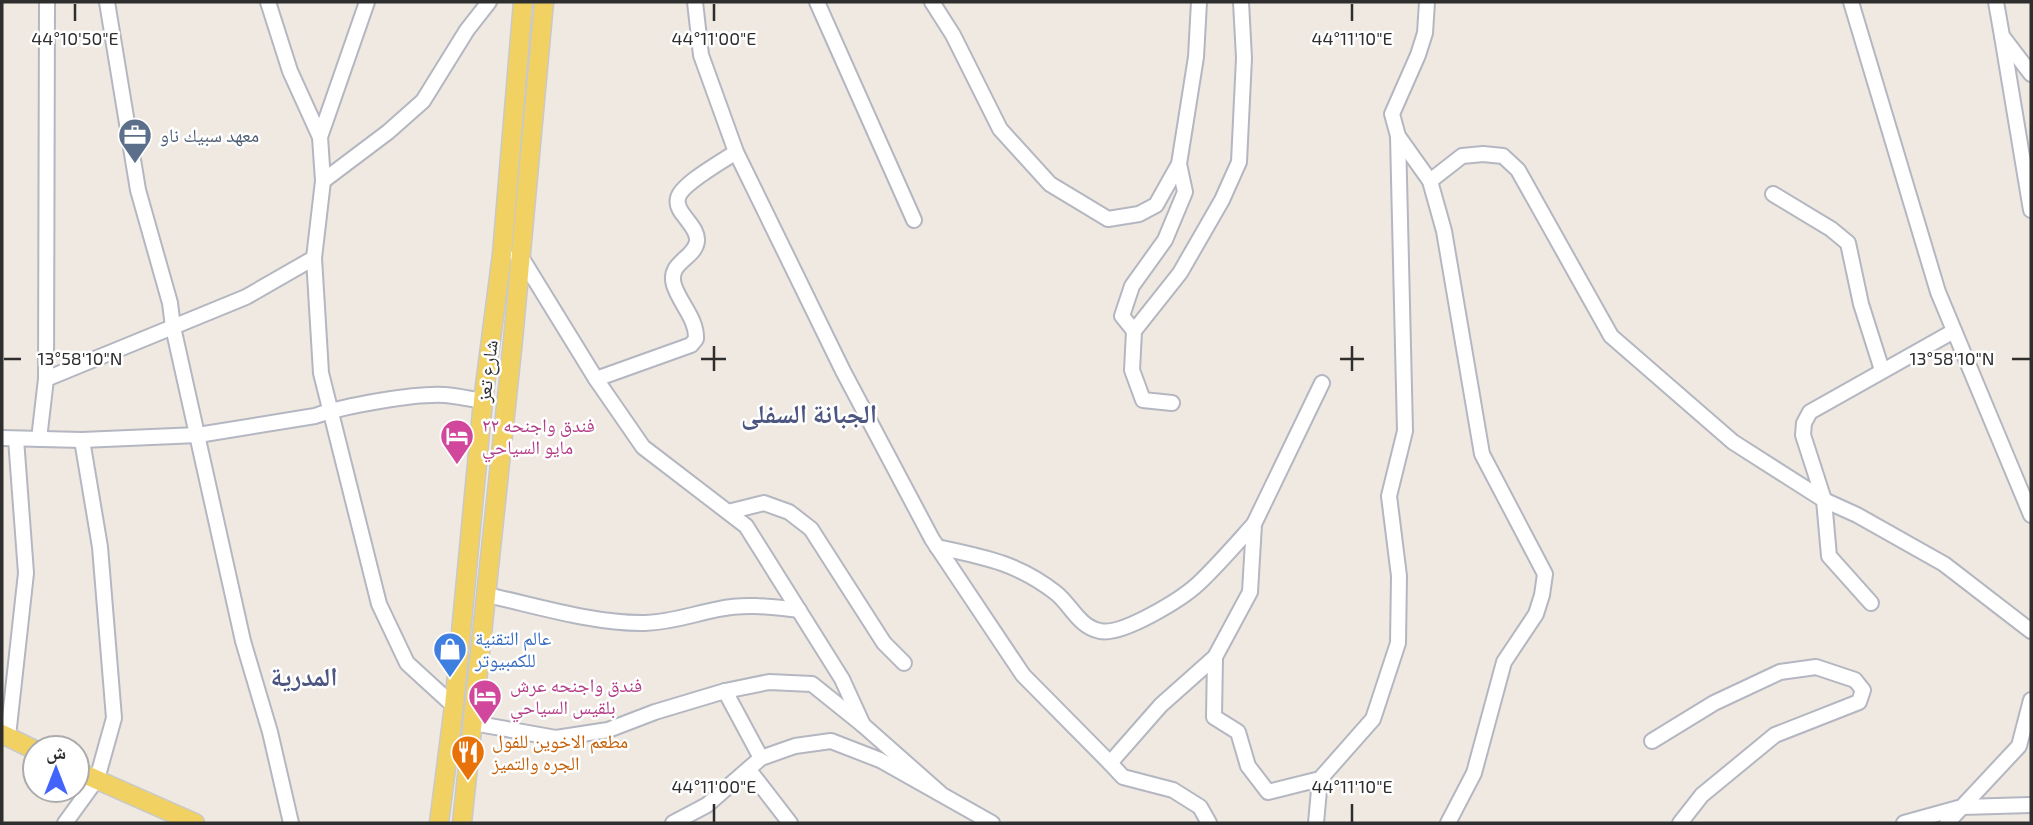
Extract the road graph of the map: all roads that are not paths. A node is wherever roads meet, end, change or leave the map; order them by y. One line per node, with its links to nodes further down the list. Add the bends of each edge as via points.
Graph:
1 (47, 2): 34 (street)
2 (107, 2): 30 (street, via 138,190)
3 (268, 2): 19 (street, via 290,71)
4 (367, 2): 19 (street)
5 (489, 2): 22 (street, via 423,101)
6 (523, 2): 27 (main road, شارع تعز)
7 (544, 2): 28 (main road, شارع تعز)
8 (695, 2): 20 (street, via 701,55)
9 (817, 2): 26 (street)
10 (932, 2): 21 (street, via 1000,129 1050,184 1108,219 1122,219 1156,205)
11 (1199, 2): 21 (street, via 1196,57)
12 (1241, 2): 31 (street, via 1244,58 1239,162 1180,273)
13 (1427, 2): 18 (street, via 1425,33 1392,114)
14 (1851, 2): 32 (street, via 1938,292)
15 (1996, 2): 16 (street)
16 (2002, 36): 17 (street); 25 (street)
17 (2031, 74)
18 (1398, 136): 23 (street); 68 (street, via 1405,432 1389,496 1399,576 1398,643 1373,719)
19 (320, 137): 22 (street)
20 (736, 152): 35 (street, via 682,189 677,199 698,240 673,274 696,339 691,345); 48 (street, via 843,371)
21 (1179, 164): 31 (street, via 1185,192 1165,240 1132,286 1122,316)
22 (323, 181): 29 (street)
23 (1430, 181): 44 (street, via 1462,156 1503,156 1518,170 1611,336 1733,442); 82 (street, via 1444,231 1482,454 1545,574 1536,614 1504,662 1474,773)
24 (1773, 194): 33 (street, via 1848,243)
25 (2031, 210)
26 (914, 220)
27 (502, 254): 28 (street); 37 (main road, شارع تعز)
28 (521, 257): 35 (street); 49 (main road, شارع تعز)
29 (314, 258): 30 (street, via 246,297); 39 (street, via 321,373)
30 (173, 327): 34 (street); 40 (street)
31 (1134, 331): 38 (street, via 1132,370 1143,400)
32 (1954, 331): 33 (street); 46 (street)
33 (1882, 370): 44 (street, via 1810,412 1804,423 1803,435)
34 (46, 379): 42 (street)
35 (596, 379): 45 (street, via 643,447)
36 (1322, 383): 47 (street)
37 (483, 401): 39 (street, via 443,395); 57 (main road, شارع تعز)
38 (1172, 403)
39 (330, 411): 40 (street); 57 (street, via 379,604 407,663)
40 (198, 435): 43 (street); 74 (street, via 243,641)
41 (9, 439): 42 (street); 60 (street, via 26,573)
42 (39, 439): 43 (street)
43 (82, 440): 67 (street, via 100,547 114,718)
44 (1824, 500): 50 (street, via 1829,556); 52 (street, via 1944,564)
45 (728, 512): 51 (street, via 746,526); 54 (street, via 764,503 789,512 811,529 884,643)
46 (2031, 515)
47 (1254, 524): 48 (street, via 1197,585 1143,620 1101,632 1086,626 1057,594 1016,567); 53 (street, via 1250,592)
48 (937, 547): 64 (street, via 1023,675)
49 (487, 596): 51 (street, via 643,623 757,605); 58 (main road, شارع تعز)
50 (1871, 603)
51 (799, 610): 59 (street, via 842,679)
52 (2031, 631)
53 (1215, 657): 64 (street, via 1161,705); 68 (street, via 1214,717 1238,732 1248,766 1268,792)
54 (904, 663)
55 (725, 691): 58 (street, via 608,730 556,738); 59 (street, via 769,682 812,684); 63 (street)
56 (2031, 699): 71 (street, via 2020,746)
57 (454, 706): 75 (main road, شارع تعز)
58 (473, 723): 76 (main road, شارع تعز)
59 (863, 725): 69 (street)
60 (5, 735): 62 (main road)
61 (1652, 741): 83 (street, via 1714,703 1780,672 1816,667 1855,680 1863,690 1859,702 1775,735 1702,795)
62 (21, 743)
63 (761, 758): 65 (street); 69 (street, via 795,746 831,741 880,760)
64 (1110, 764): 80 (street, via 1123,777 1173,790 1200,807)
65 (749, 770): 77 (street, via 707,805); 78 (street)
66 (91, 777): 67 (main road)
67 (96, 779): 72 (street); 73 (main road)
68 (1320, 779): 81 (street)
69 (940, 793): 79 (street)
70 (2031, 805): 71 (street)
71 (1962, 807): 84 (street); 85 (street)
72 (65, 823)
73 (195, 823)
74 (291, 823)
75 (439, 823)
76 (462, 823)
77 (673, 823)
78 (790, 823)
79 (992, 823)
80 (1209, 823)
81 (1316, 823)
82 (1448, 823)
83 (1680, 823)
84 (1904, 823)
85 (1947, 823)

